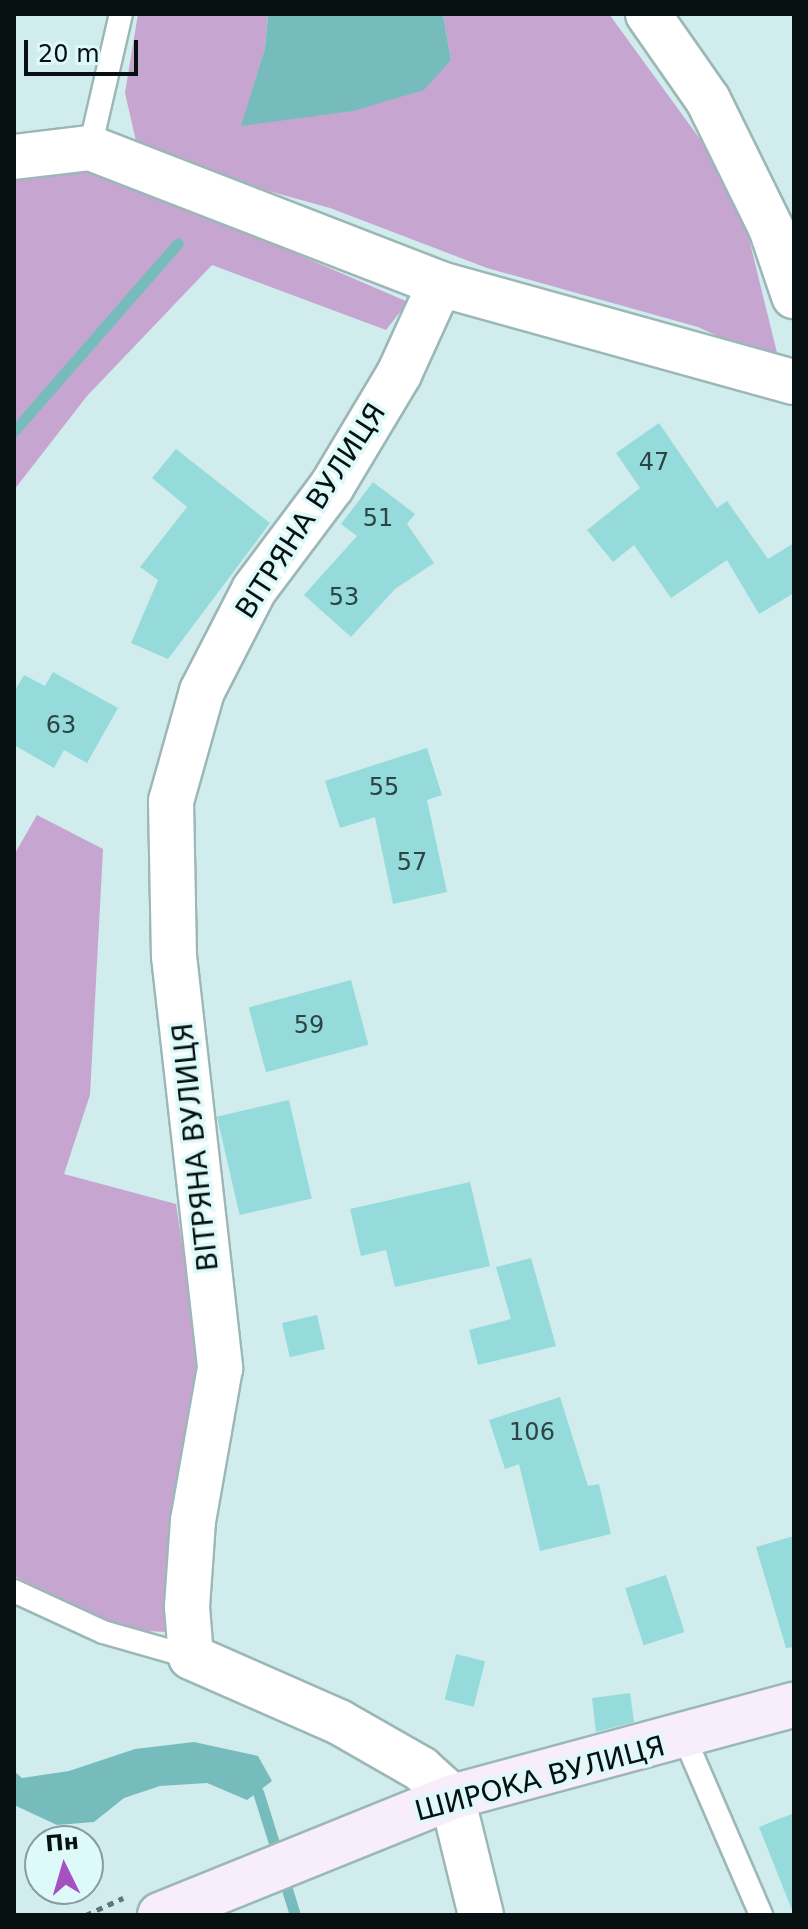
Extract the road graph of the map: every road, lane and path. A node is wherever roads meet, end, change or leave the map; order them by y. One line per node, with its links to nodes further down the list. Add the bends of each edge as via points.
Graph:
1 (121, 14): 3 (lane)
2 (648, 14): 6 (street, via 708,100 771,228)
3 (90, 148): 4 (street); 5 (street)
4 (14, 157)
5 (440, 284): 7 (street); 9 (street, ВІТРЯНА ВУЛИЦЯ, via 399,374 332,486 254,590 202,691 171,801 174,956 220,1368 193,1521 187,1607)
6 (794, 296)
7 (794, 382)
8 (14, 1591): 9 (lane, via 103,1632)
9 (191, 1657): 12 (street, via 339,1722 421,1769)
10 (794, 1705): 11 (main road, ШИРОКА ВУЛИЦЯ)
11 (685, 1739): 12 (main road, ШИРОКА ВУЛИЦЯ); 15 (lane)
12 (452, 1797): 13 (main road, ШИРОКА ВУЛИЦЯ); 14 (street)
13 (160, 1915)
14 (481, 1915)
15 (761, 1915)

